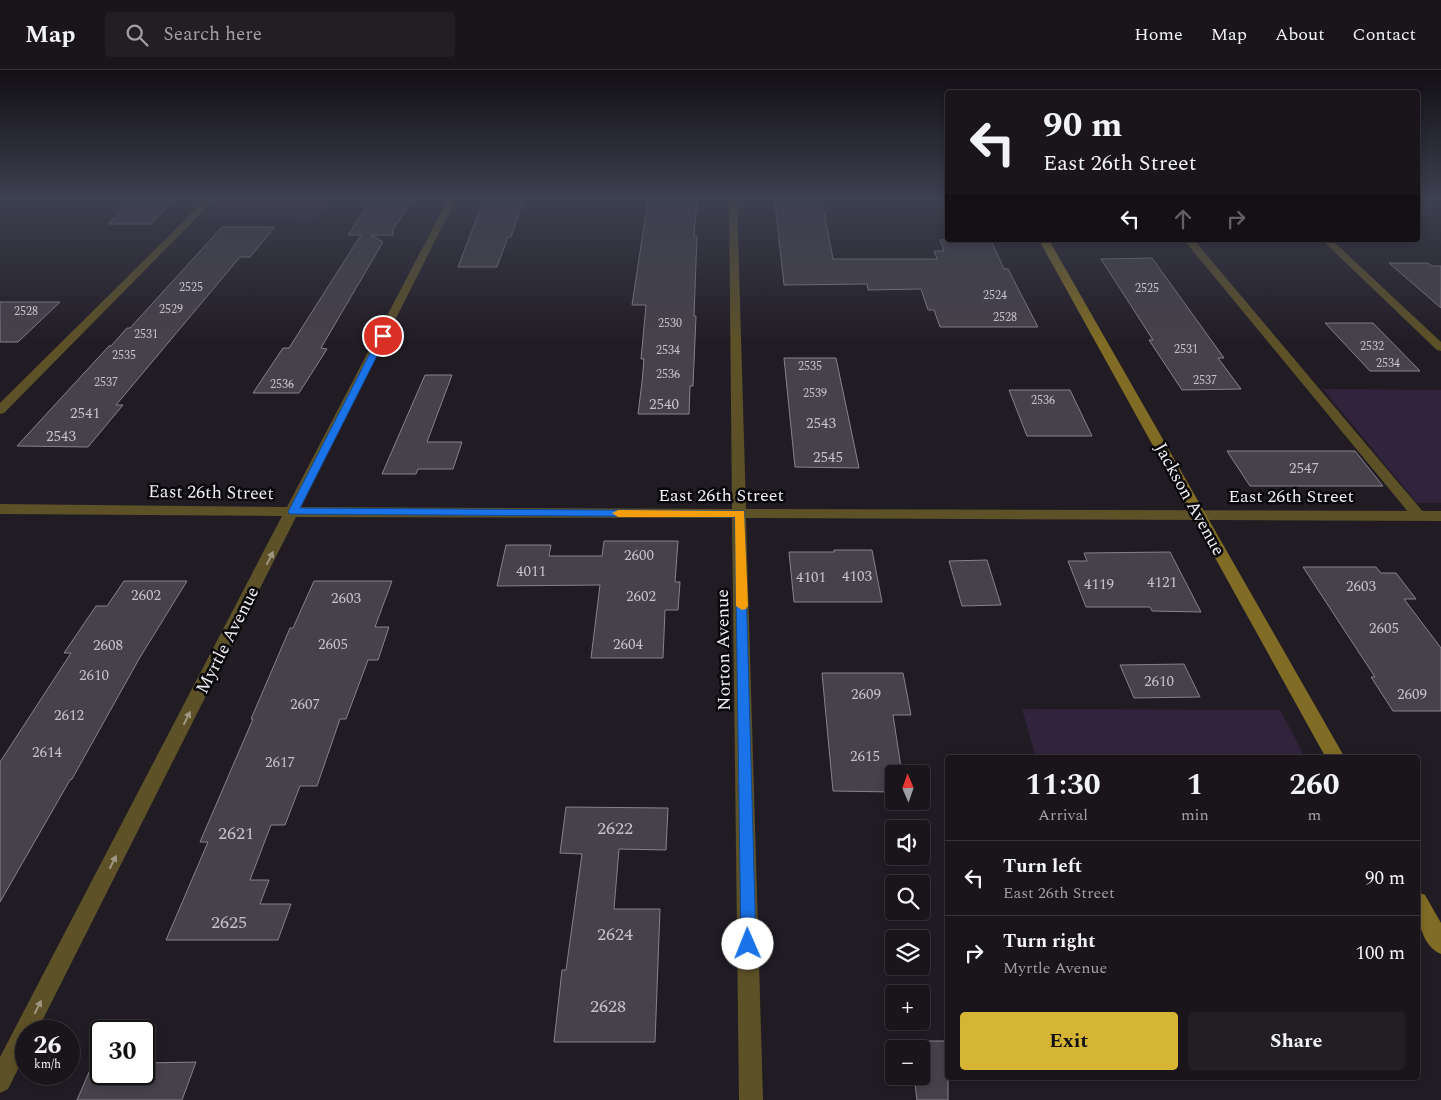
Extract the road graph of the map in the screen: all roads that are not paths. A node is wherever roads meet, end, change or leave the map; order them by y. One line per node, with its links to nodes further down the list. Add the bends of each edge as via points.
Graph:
1 (163, 247): 8 (street)
2 (428, 247): 10 (street, Myrtle Avenue)
3 (734, 247): 11 (street, Norton Avenue)
4 (1048, 247): 12 (street, Jackson Avenue)
5 (1195, 247): 13 (street)
6 (1334, 247): 7 (street)
7 (1441, 348)
8 (0, 410)
9 (0, 509): 10 (street, East 26th Street)
10 (293, 512): 11 (street, East 26th Street); 18 (street, Myrtle Avenue, one-way to 10)
11 (741, 514): 12 (street, East 26th Street); 19 (street, Norton Avenue)
12 (1199, 514): 13 (street, East 26th Street); 15 (street, Jackson Avenue)
13 (1419, 516): 14 (street, East 26th Street)
14 (1441, 516)
15 (1334, 755)
16 (1420, 906): 17 (street)
17 (1441, 944)
18 (0, 1081)
19 (752, 1100)

